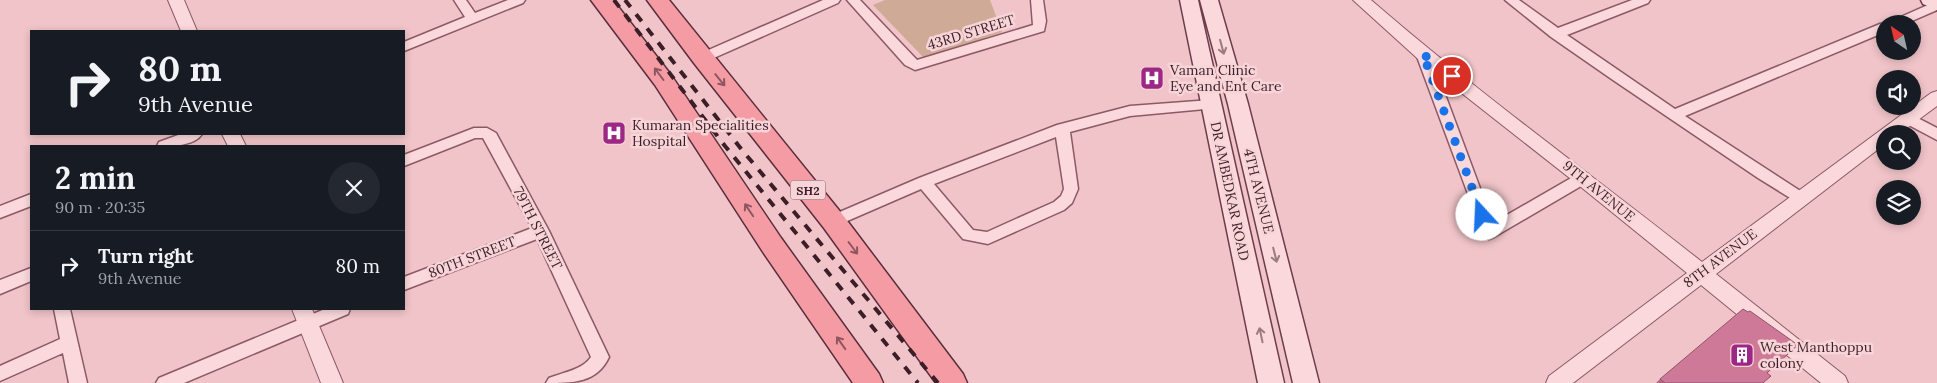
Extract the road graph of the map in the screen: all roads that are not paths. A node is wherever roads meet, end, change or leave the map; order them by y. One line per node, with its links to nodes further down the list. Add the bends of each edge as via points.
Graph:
1 (176, 0): 18 (street)
2 (460, 0): 17 (street)
3 (519, 0): 17 (street)
4 (602, 0): 55 (main road, one-way to 4, via 772,245 663,80)
5 (658, 0): 23 (main road, SH2)
6 (853, 0): 7 (street, 43RD STREET, via 915,65 1039,28)
7 (1037, 0)
8 (1189, 0): 25 (main road, DR AMBEDKAR ROAD)
9 (1210, 0): 58 (main road, 4TH AVENUE, one-way to 58)
10 (1361, 0): 22 (street, 9TH AVENUE)
11 (1511, 0): 20 (street)
12 (1644, 0): 20 (street)
13 (1930, 0): 15 (main road)
14 (830, 1): 23 (street)
15 (1937, 5): 16 (street)
16 (1914, 15)
17 (472, 18): 21 (street)
18 (189, 30)
19 (1876, 31): 26 (street)
20 (1556, 34): 26 (street)
21 (405, 47)
22 (1423, 54): 35 (street, 9TH AVENUE); 35 (street, via 1489,233)
23 (702, 58): 40 (main road, SH2, one-way to 40)
24 (1937, 98): 27 (street, 8TH AVENUE)
25 (1211, 105): 29 (street, via 1130,111); 57 (main road, DR AMBEDKAR ROAD, one-way to 25)
26 (1674, 115): 37 (street)
27 (1908, 118): 28 (street, 8TH AVENUE); 31 (street)
28 (1898, 125)
29 (1062, 129): 36 (street); 36 (street, via 1071,189 1067,199 1059,206 988,238 968,235)
30 (192, 135): 33 (street)
31 (1937, 135)
32 (1876, 141): 37 (street, 8TH AVENUE)
33 (167, 145)
34 (405, 161): 41 (street, 79TH STREET, via 474,133 488,133)
35 (1583, 178): 42 (street, 9TH AVENUE)
36 (924, 182): 40 (street)
37 (1800, 198): 42 (street, 8TH AVENUE)
38 (30, 200): 39 (street)
39 (0, 212)
40 (833, 221): 56 (main road, SH2, one-way to 56)
41 (541, 231): 44 (street, 80TH STREET); 54 (street, 79TH STREET, via 600,357 589,370)
42 (1701, 273): 59 (street, 8TH AVENUE); 60 (street, 9TH AVENUE)
43 (30, 274): 45 (street)
44 (405, 284)
45 (0, 287)
46 (62, 310): 49 (street)
47 (337, 310): 48 (street)
48 (305, 316): 52 (street); 53 (street)
49 (69, 343): 50 (street); 51 (street)
50 (0, 374)
51 (78, 383)
52 (166, 383)
53 (332, 383)
54 (555, 383)
55 (869, 383)
56 (953, 383)
57 (1271, 383)
58 (1306, 383)
59 (1557, 383)
60 (1837, 383)

